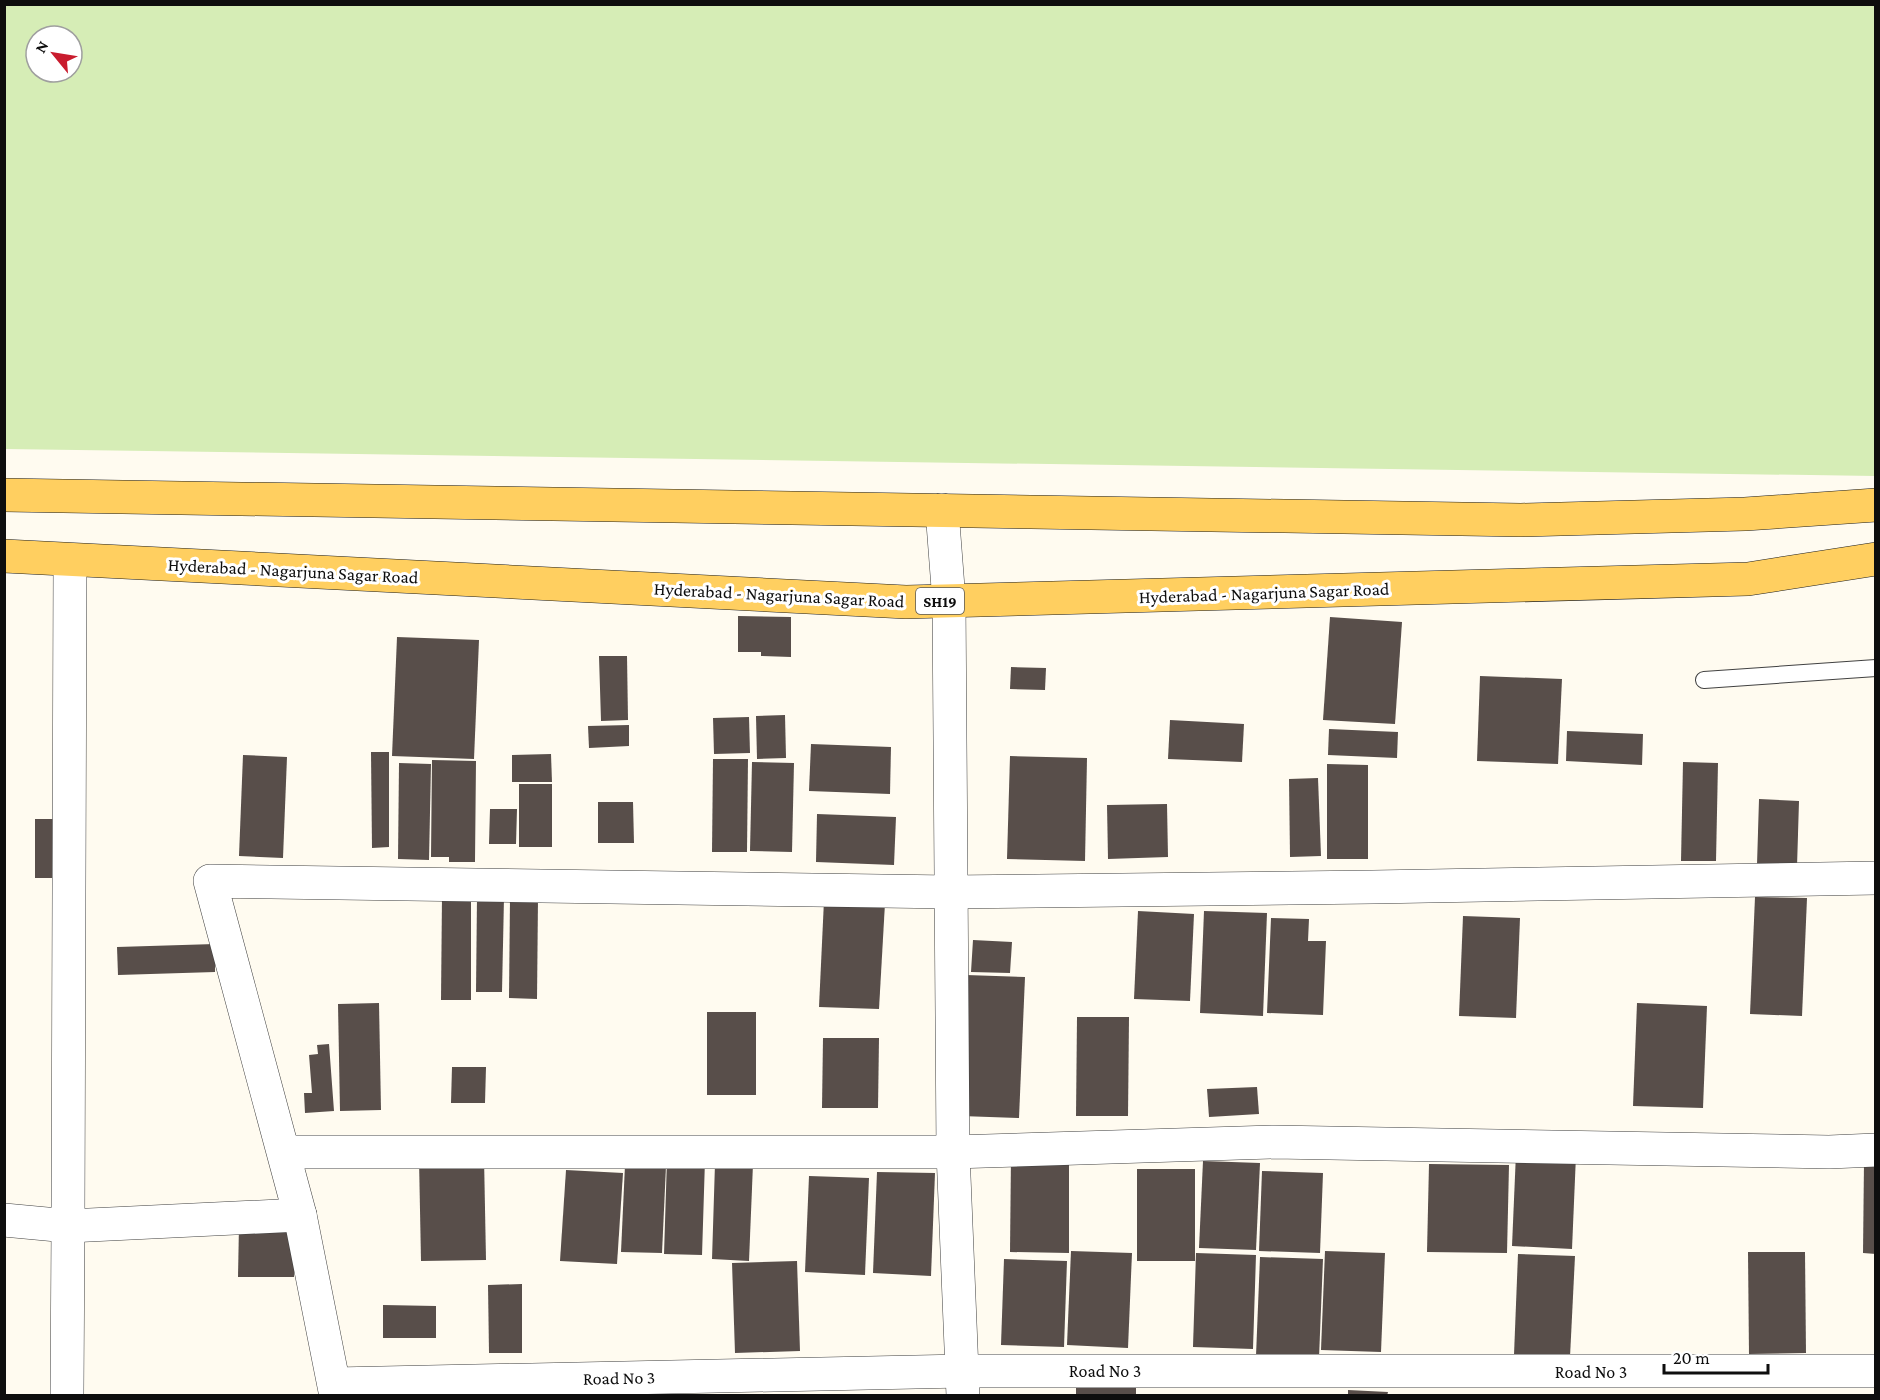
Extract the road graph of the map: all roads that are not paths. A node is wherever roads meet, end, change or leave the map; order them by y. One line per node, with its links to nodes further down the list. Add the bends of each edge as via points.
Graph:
1 (4, 495): 3 (main road)
2 (1875, 505): 3 (main road, via 1745,514 1521,520)
3 (942, 510): 7 (street)
4 (4, 556): 6 (main road, Hyderabad - Nagarjuna Sagar Road / SH19)
5 (1875, 559): 7 (main road, Hyderabad - Nagarjuna Sagar Road / SH19, via 1748,579)
6 (70, 560): 7 (main road, Hyderabad - Nagarjuna Sagar Road / SH19, via 906,602); 17 (street)
7 (949, 601): 11 (street)
8 (1875, 669): 9 (lane)
9 (1704, 680)
10 (1875, 878): 11 (street)
11 (950, 892): 13 (street, via 210,881); 14 (street)
12 (1875, 1150): 14 (street, via 1274,1142)
13 (284, 1152): 14 (street); 15 (street)
14 (953, 1152): 19 (street)
15 (300, 1215): 17 (street); 20 (street)
16 (4, 1220): 17 (street)
17 (68, 1226): 21 (street)
18 (1875, 1371): 19 (street, Road No 3)
19 (963, 1383): 20 (street, Road No 3)
20 (336, 1390)
21 (67, 1395)

